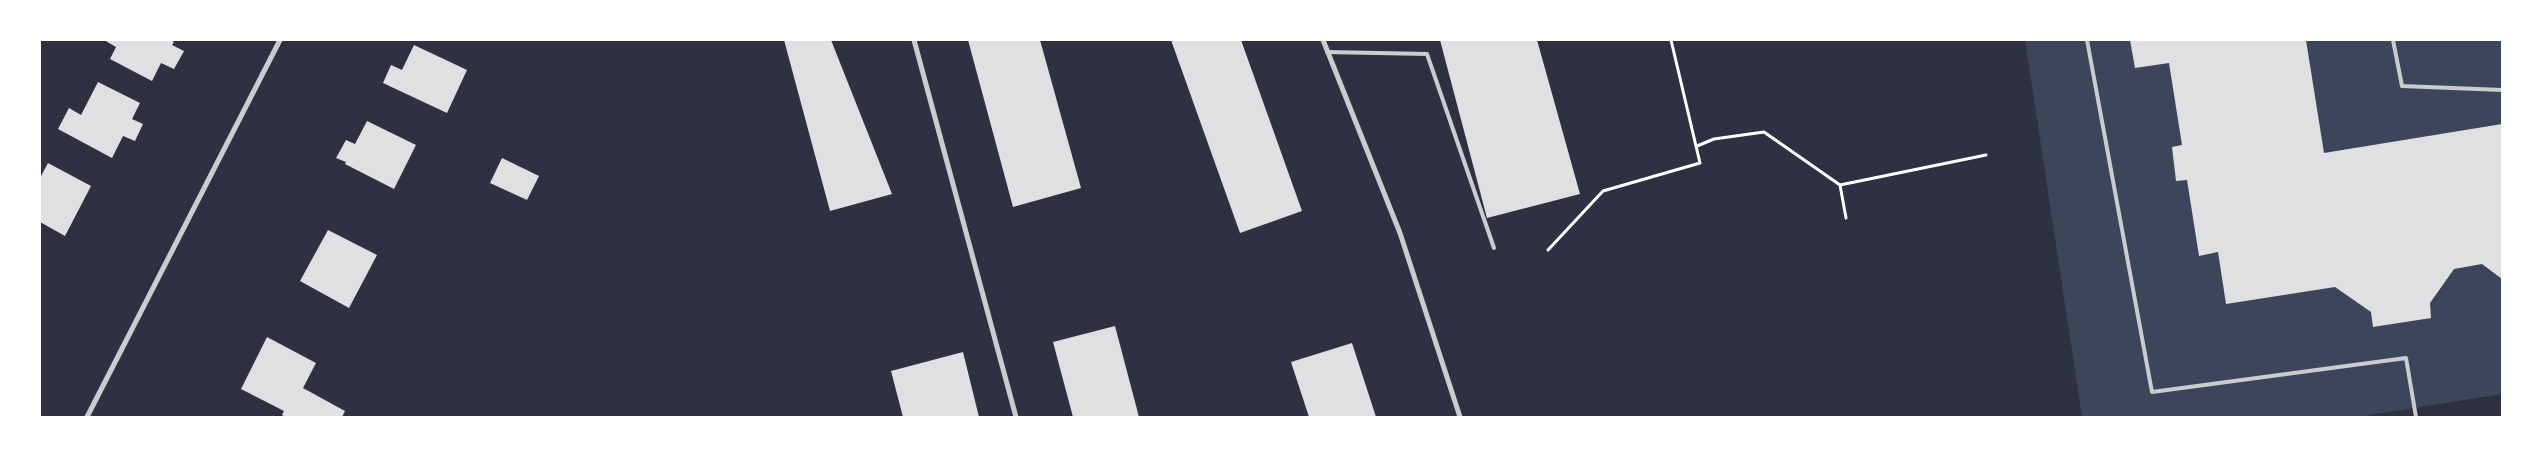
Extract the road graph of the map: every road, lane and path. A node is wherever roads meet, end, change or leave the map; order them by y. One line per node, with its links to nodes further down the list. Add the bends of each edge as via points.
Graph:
1 (280, 40): 15 (street)
2 (914, 40): 16 (street)
3 (1323, 40): 7 (street)
4 (1671, 40): 9 (path)
5 (2087, 40): 18 (lane, via 2152,392 2406,358)
6 (2393, 40): 8 (lane, via 2402,86)
7 (1326, 52): 13 (lane, via 1427,54); 17 (street, via 1400,233)
8 (2502, 90)
9 (1697, 146): 11 (path, via 1714,139 1764,132); 14 (path, via 1700,163 1603,191)
10 (1986, 155): 11 (path)
11 (1840, 185): 12 (path)
12 (1846, 218)
13 (1494, 248)
14 (1548, 250)
15 (87, 417)
16 (1016, 417)
17 (1460, 417)
18 (2416, 417)

